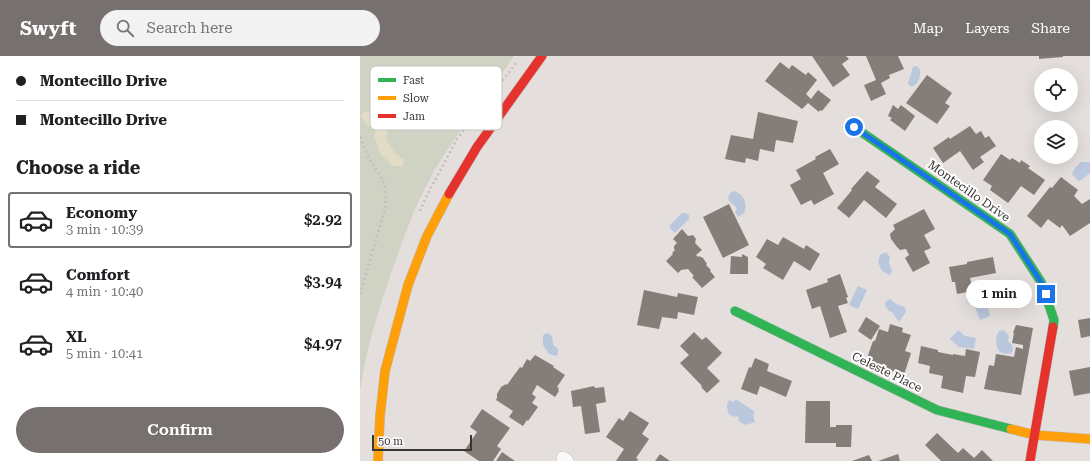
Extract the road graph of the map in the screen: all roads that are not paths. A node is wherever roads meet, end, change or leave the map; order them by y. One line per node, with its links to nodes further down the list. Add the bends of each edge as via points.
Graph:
1 (542, 56): 2 (street)
2 (502, 112)
3 (854, 127): 6 (street, Montecillo Drive, via 1010,234 1041,282 1054,320)
4 (489, 130): 8 (street, via 446,199 424,243 408,285 385,370)
5 (735, 311): 6 (street, Celeste Place, via 937,410)
6 (1035, 435): 7 (street, Celeste Place); 9 (street, Montecillo Drive)
7 (1090, 439)
8 (378, 461)
9 (1030, 461)

